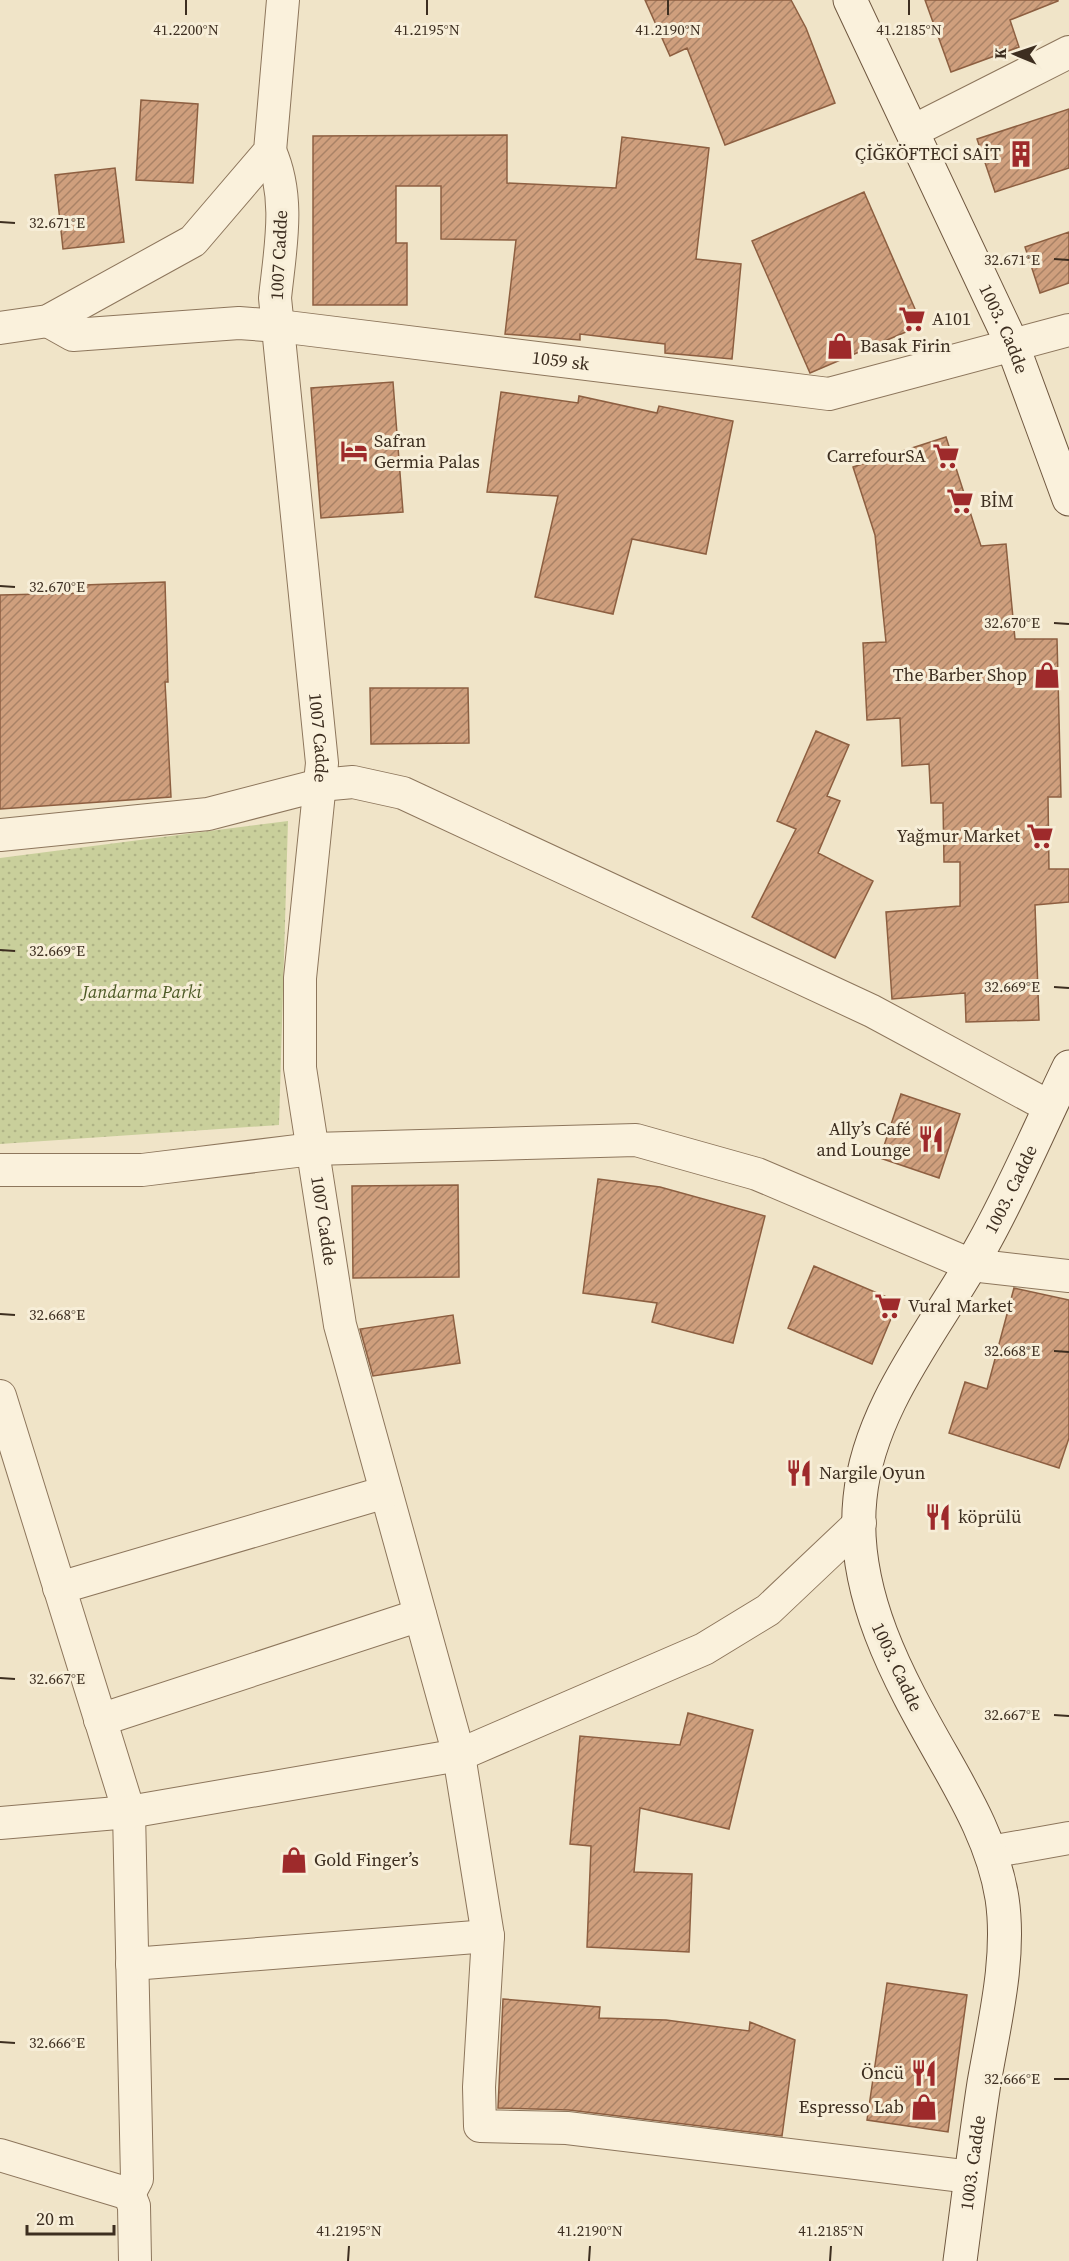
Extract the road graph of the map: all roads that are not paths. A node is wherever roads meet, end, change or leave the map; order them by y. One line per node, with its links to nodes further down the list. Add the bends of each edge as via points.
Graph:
1 (283, 0): 5 (street)
2 (849, 0): 4 (main road, 1003. Cadde)
3 (1069, 52): 4 (street)
4 (913, 131): 10 (main road, 1003. Cadde)
5 (270, 152): 6 (street, via 193,240); 7 (street, 1007 Cadde, via 279,171 284,224 275,298)
6 (48, 321): 7 (street, 1059 sk, via 73,335 238,323); 8 (street)
7 (279, 327): 10 (street, 1059 sk, via 829,394); 12 (street, 1007 Cadde, via 322,763)
8 (0, 328)
9 (1069, 330): 10 (street, 1059 sk)
10 (1012, 344): 11 (main road, 1003. Cadde)
11 (1069, 499)
12 (320, 785): 13 (street, via 208,814); 15 (street, via 353,782 403,793 872,1011); 16 (street, 1007 Cadde, via 300,978 300,1068)
13 (0, 835)
14 (1069, 1067): 15 (main road, 1003. Cadde)
15 (1050, 1107): 18 (main road, 1003. Cadde)
16 (313, 1149): 17 (street, via 141,1170); 18 (street, via 636,1140 757,1174); 21 (street, 1007 Cadde, via 340,1325)
17 (0, 1170)
18 (971, 1265): 19 (street); 22 (main road, 1003. Cadde, via 894,1394 868,1452 859,1500)
19 (1069, 1276)
20 (0, 1396): 23 (street)
21 (386, 1492): 23 (street); 24 (street, 1007 Cadde)
22 (860, 1523): 26 (street, via 768,1610 704,1648); 30 (main road, 1003. Cadde, via 870,1605 888,1654 972,1810)
23 (59, 1588): 25 (street)
24 (420, 1615): 25 (street); 26 (street, 1007 Cadde)
25 (100, 1720): 27 (street)
26 (459, 1755): 27 (street); 31 (street, 1007 Cadde)
27 (129, 1812): 28 (street); 32 (street)
28 (0, 1823)
29 (1069, 1838): 30 (street)
30 (990, 1852): 34 (main road, 1003. Cadde, via 1002,1898 1004,1935 999,1996)
31 (488, 1936): 32 (street); 34 (street, 1007 Cadde, via 480,2126 567,2128)
32 (132, 1964): 35 (street, via 137,2179)
33 (0, 2156): 35 (street)
34 (970, 2177): 37 (main road, 1003. Cadde)
35 (129, 2194): 36 (street, via 134,2206)
36 (135, 2261)
37 (960, 2261)

